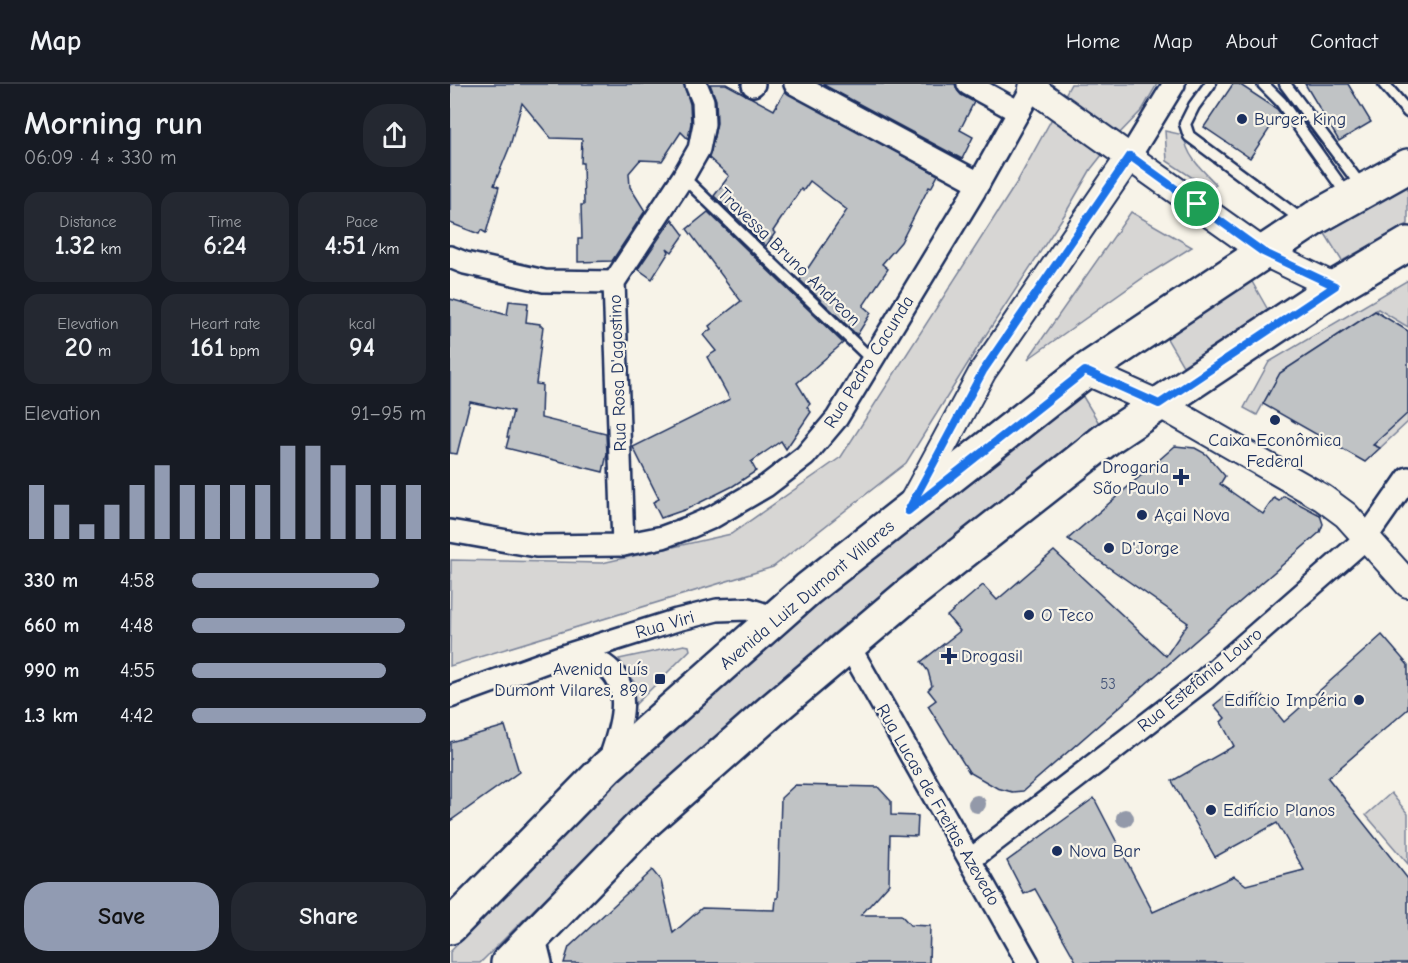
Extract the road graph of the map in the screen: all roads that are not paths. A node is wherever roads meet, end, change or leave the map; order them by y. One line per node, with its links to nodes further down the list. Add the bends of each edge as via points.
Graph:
1 (696, 84): 14 (street, Rua Rosa D'agostino, via 703,101 704,124 699,149)
2 (795, 84): 15 (street)
3 (968, 84): 10 (street)
4 (1174, 84): 12 (street)
5 (1210, 84): 17 (lane, via 1185,124 1189,136)
6 (1263, 84): 16 (lane)
7 (1284, 84): 16 (lane)
8 (1384, 84): 11 (lane)
9 (1034, 86): 10 (street, Rua Pedro Cacunda); 12 (street, Rua Pedro Cacunda)
10 (1019, 112): 15 (street, Rua Pedro Cacunda)
11 (1408, 112)
12 (1130, 156): 19 (street, Rua Pedro Cacunda); 27 (street, via 983,371)
13 (1408, 166): 16 (main road, Avenida Luiz Dumont Villares)
14 (683, 177): 21 (street, Rua Rosa D'agostino); 23 (lane, Travessa Bruno Andreon)
15 (979, 183): 23 (street, Rua Pedro Cacunda)
16 (1357, 195): 17 (main road, Avenida Luiz Dumont Villares)
17 (1307, 224): 19 (main road, Avenida Luiz Dumont Villares)
18 (1408, 244): 22 (main road)
19 (1263, 252): 22 (street, Rua Pedro Cacunda); 24 (main road, Avenida Luiz Dumont Villares)
20 (450, 257): 21 (street, via 544,280)
21 (614, 282): 30 (street, Rua Rosa D'agostino)
22 (1335, 286): 25 (main road)
23 (872, 360): 30 (street, Rua Pedro Cacunda, via 837,418 805,456 766,486 690,527)
24 (1085, 371): 25 (street); 27 (main road, Avenida Luiz Dumont Villares)
25 (1159, 404): 29 (street, via 1323,498 1346,515); 33 (main road, via 1108,438)
26 (1408, 478): 29 (street, Rua Estefânia Louro)
27 (908, 511): 32 (main road, Avenida Luiz Dumont Villares)
28 (450, 531): 30 (street, Rua Pedro Cacunda, via 536,546)
29 (1366, 538): 31 (street); 37 (street, Rua Estefânia Louro, via 1205,679)
30 (623, 545)
31 (1408, 585)
32 (776, 618): 34 (street, Rua Viri, via 748,609 717,610); 36 (main road, Avenida Luiz Dumont Villares)
33 (849, 646): 37 (street, Rua Lucas de Freitas Azevedo); 39 (main road, via 642,825)
34 (557, 658): 35 (street, Rua Viri); 36 (street, Rua Viri, via 603,664 617,678 624,710)
35 (450, 698)
36 (607, 767): 38 (main road, Avenida Luiz Dumont Villares)
37 (970, 860): 41 (street, Rua Lucas de Freitas Azevedo)
38 (453, 921)
39 (538, 949): 40 (main road)
40 (508, 963)
41 (1028, 963)

